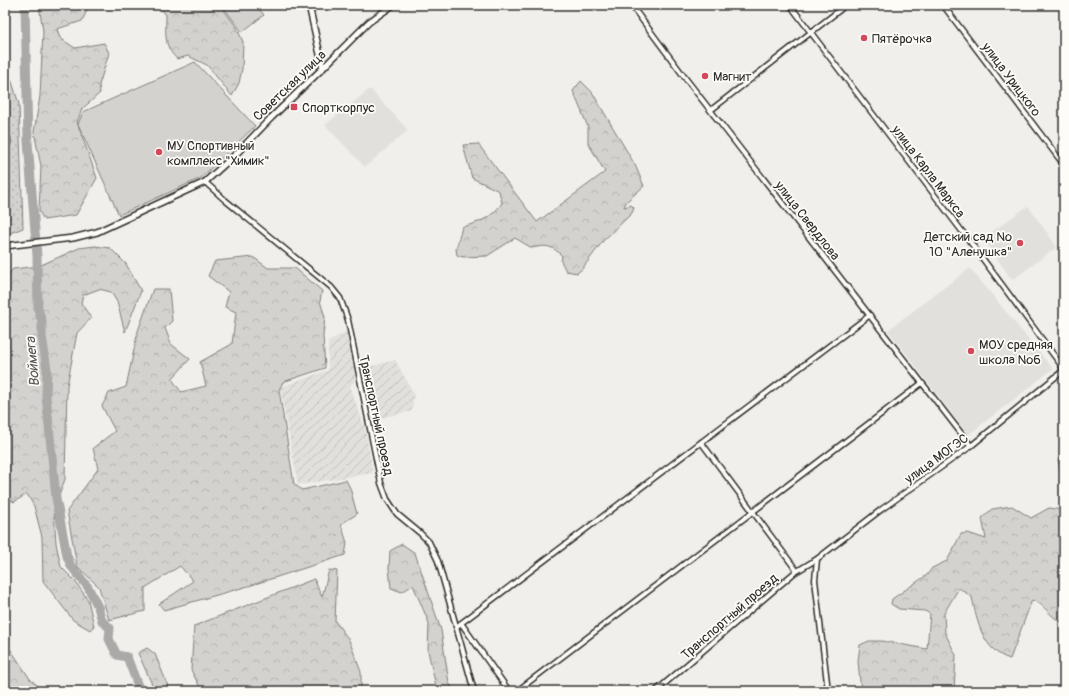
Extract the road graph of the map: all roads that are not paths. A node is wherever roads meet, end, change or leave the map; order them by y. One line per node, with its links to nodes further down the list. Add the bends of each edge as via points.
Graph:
1 (310, 5): 8 (street)
2 (393, 5): 8 (street, Советская улица, via 369,22)
3 (631, 5): 9 (street, улица Свердлова)
4 (790, 5): 7 (street, улица Карла Маркса)
5 (943, 5): 10 (street, улица Урицкого)
6 (841, 9): 7 (street)
7 (811, 32): 9 (street); 14 (street, улица Карла Маркса)
8 (323, 68): 11 (street, Советская улица)
9 (711, 110): 13 (street, улица Свердлова)
10 (1064, 165)
11 (205, 182): 12 (street, Советская улица, via 97,232 73,238); 22 (street, Транспортный проезд, via 316,274 340,298 348,320 386,499 397,514 429,542 438,561)
12 (5, 246)
13 (870, 315): 15 (street, улица Свердлова); 16 (street)
14 (1064, 370): 17 (street, улица МОГЭС)
15 (922, 383): 17 (street, улица Свердлова); 18 (street)
16 (701, 442): 18 (street); 21 (street)
17 (971, 446): 19 (street, улица МОГЭС)
18 (753, 511): 20 (street); 25 (street)
19 (817, 559): 20 (street, Транспортный проезд); 27 (street, via 815,580)
20 (797, 571): 26 (street, Транспортный проезд)
21 (460, 623): 22 (street); 24 (street)
22 (456, 626): 23 (street, Транспортный проезд)
23 (474, 691)
24 (509, 691)
25 (517, 691)
26 (656, 691)
27 (828, 691)

